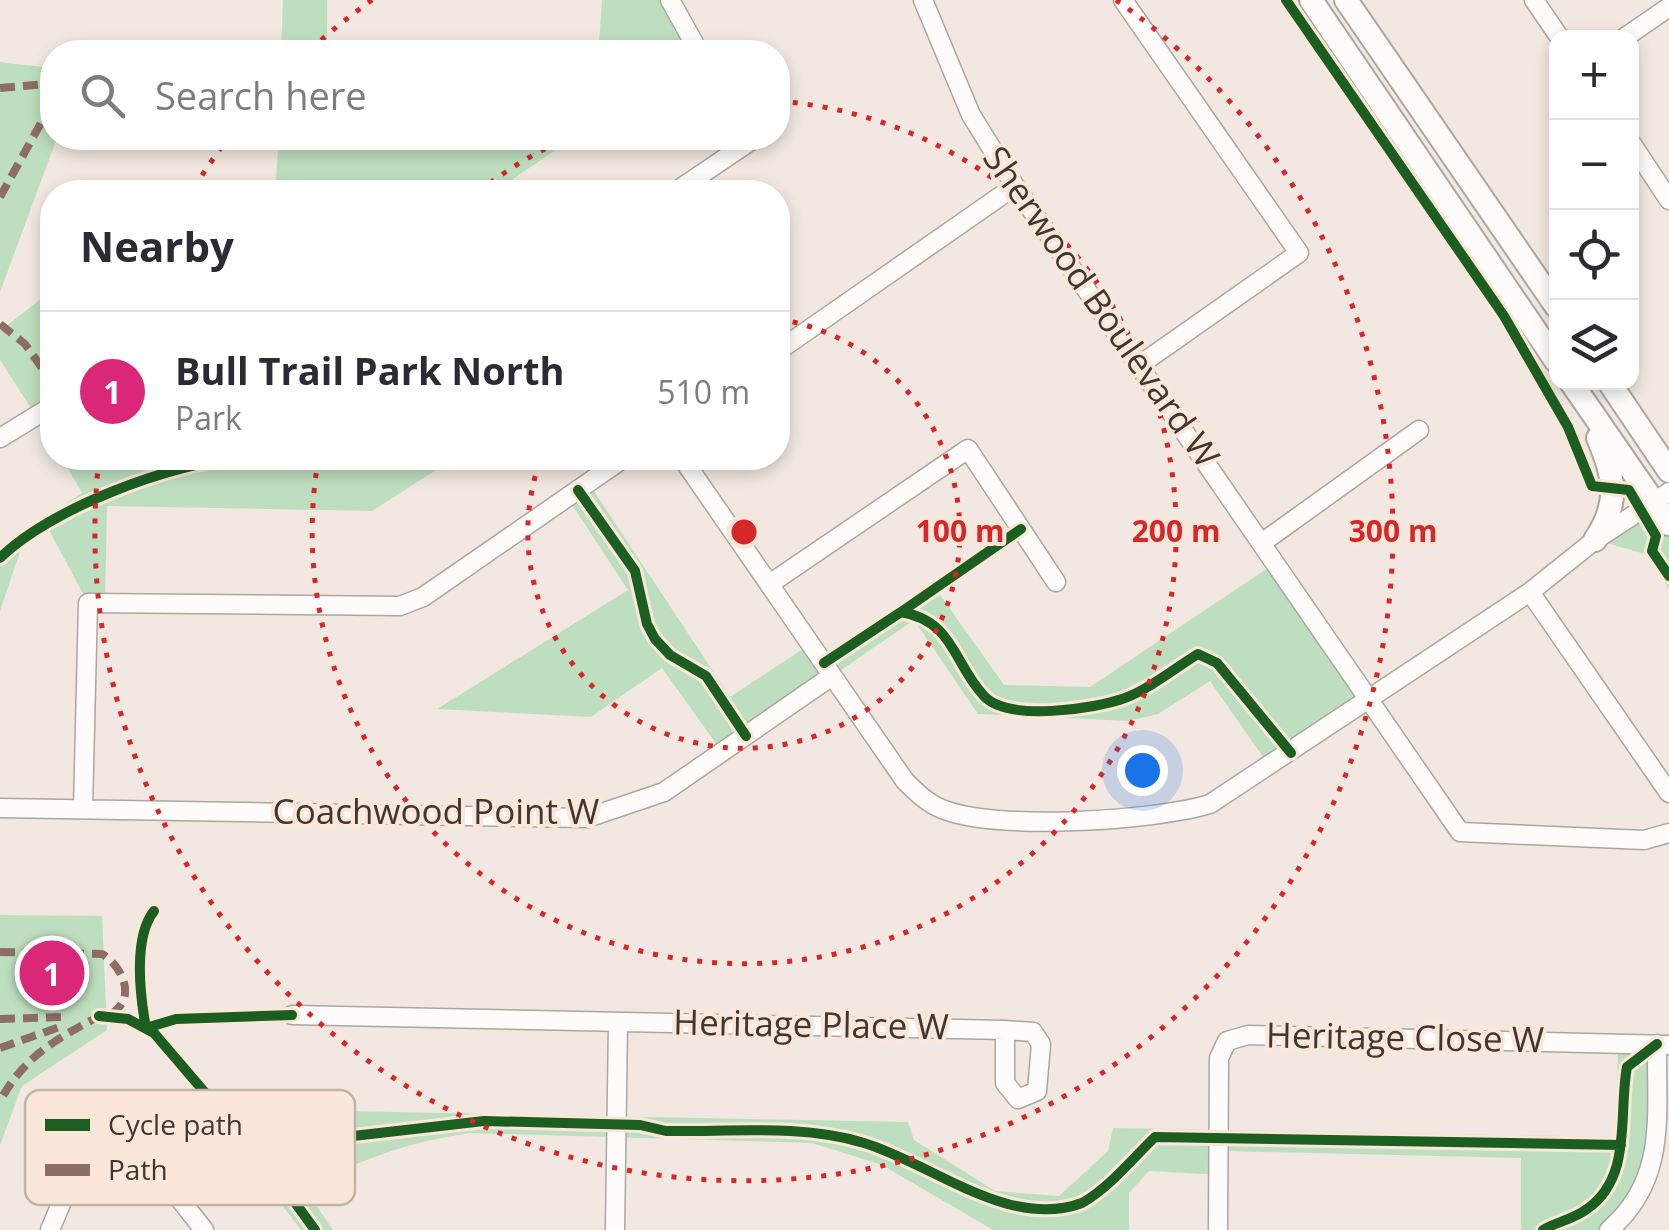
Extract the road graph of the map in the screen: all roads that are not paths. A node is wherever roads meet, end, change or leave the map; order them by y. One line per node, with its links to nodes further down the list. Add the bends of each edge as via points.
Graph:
1 (670, 0): 10 (street)
2 (924, 0): 14 (street, Sherwood Boulevard W, via 971,114)
3 (1123, 0): 19 (street, via 1299,253)
4 (1311, 0): 18 (main road)
5 (1346, 0): 16 (main road)
6 (1534, 0): 8 (street)
7 (1669, 7): 9 (street)
8 (1555, 30)
9 (1636, 30)
10 (692, 40)
11 (738, 150): 13 (street)
12 (1639, 155): 15 (street)
13 (693, 180)
14 (1015, 186): 17 (street); 19 (street, Sherwood Boulevard W)
15 (1669, 200)
16 (1552, 300)
17 (790, 344)
18 (1549, 352)
19 (1141, 364): 31 (street, Sherwood Boulevard W)
20 (1576, 390): 28 (main road); 30 (main road, via 1616,490 1611,518)
21 (1614, 390): 27 (main road)
22 (40, 413): 24 (street)
23 (1419, 430): 31 (street)
24 (0, 438)
25 (607, 470): 39 (street, via 400,606 88,603)
26 (691, 470): 33 (street)
27 (1669, 471)
28 (1661, 497): 29 (main road); 30 (street)
29 (1669, 524)
30 (1596, 540): 34 (street)
31 (1263, 542): 36 (street, Sherwood Boulevard W)
32 (1056, 582): 33 (street, via 968,450)
33 (771, 583): 35 (street)
34 (1530, 592): 36 (street); 37 (street)
35 (832, 676): 36 (street, via 921,797 940,809 995,818 1118,820 1194,808 1237,789); 39 (street, Coachwood Point W, via 664,792 588,818)
36 (1370, 700): 40 (street, Sherwood Boulevard W, via 1460,832 1644,840)
37 (1669, 794)
38 (0, 808): 39 (street, Coachwood Point W)
39 (83, 809)
40 (1669, 833)
41 (292, 1015): 42 (street, Heritage Place W)
42 (618, 1022): 43 (street, Heritage Place W); 49 (street)
43 (1005, 1030)
44 (1663, 1044): 50 (street, Heritage Close W, via 1248,1035 1227,1041 1219,1058); 51 (street, Heritage Close W, via 1653,1166 1630,1213)
45 (60, 1205): 47 (street)
46 (184, 1205): 48 (street)
47 (50, 1230)
48 (204, 1230)
49 (615, 1230)
50 (1218, 1230)
51 (1610, 1230)

